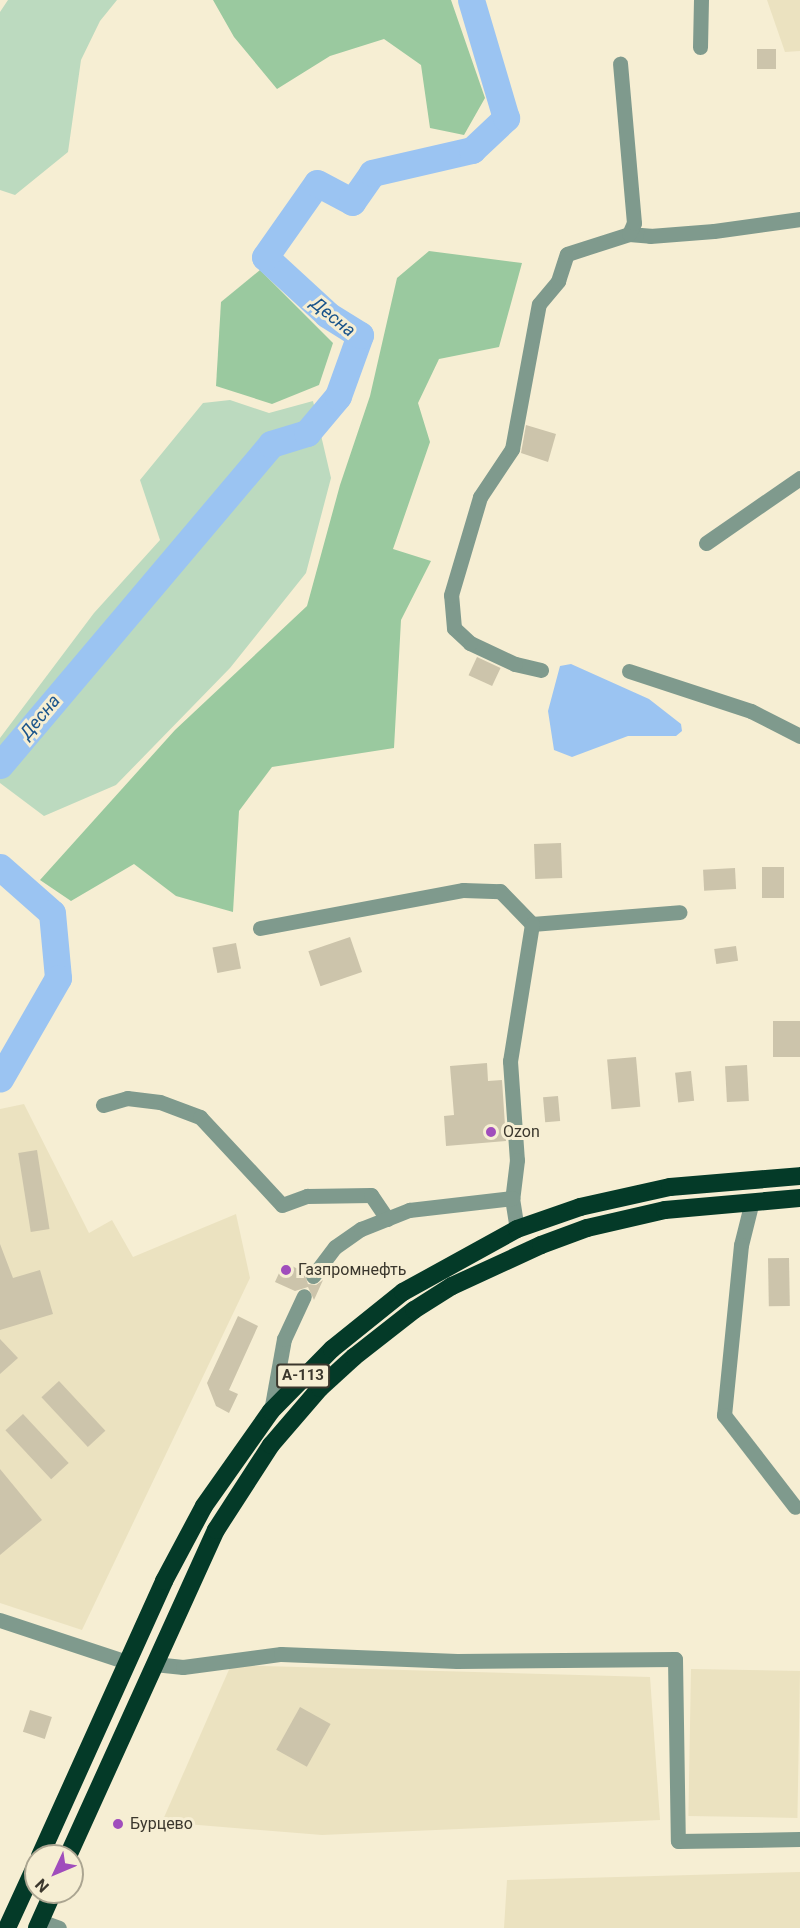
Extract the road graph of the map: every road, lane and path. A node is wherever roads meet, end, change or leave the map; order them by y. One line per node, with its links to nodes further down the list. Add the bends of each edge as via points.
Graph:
1 (701, 0): 2 (street)
2 (700, 47)
3 (620, 64): 5 (street, via 633,199 634,223)
4 (800, 219): 5 (street, via 714,231)
5 (629, 234): 8 (street, via 567,254 558,281 539,304 512,449 480,497 451,595 454,628 470,643 515,664)
6 (800, 478): 7 (street)
7 (706, 543)
8 (541, 670)
9 (629, 672): 10 (street, via 752,711)
10 (800, 736)
11 (680, 912): 12 (street)
12 (532, 924): 13 (street, via 500,891 463,890); 16 (street, via 510,1061 517,1160)
13 (260, 928)
14 (103, 1105): 19 (street, via 127,1098 160,1102 200,1118 282,1205 308,1196 371,1195)
15 (800, 1176): 20 (highway, А-113, via 670,1187 580,1207)
16 (512, 1198): 19 (street, via 409,1210); 20 (street)
17 (800, 1198): 18 (highway, А-113)
18 (752, 1201): 24 (street, via 741,1245 724,1415); 27 (highway, А-113, via 665,1210 587,1228 452,1286 378,1336 320,1388 237,1494)
19 (387, 1219): 21 (street, via 361,1229 335,1248)
20 (517, 1229): 23 (highway, А-113, via 440,1269 369,1317 300,1378)
21 (313, 1276)
22 (304, 1296): 23 (street, via 284,1339)
23 (271, 1412): 26 (highway, А-113, via 204,1506)
24 (795, 1507)
25 (0, 1620): 26 (street)
26 (127, 1662): 29 (highway, А-113)
27 (154, 1664): 28 (street, via 183,1667 281,1654 457,1661 675,1659 678,1841); 30 (highway, А-113)
28 (800, 1839)
29 (45, 1844)
30 (74, 1844)
31 (24, 1890): 34 (highway)
32 (47, 1904): 33 (highway)
33 (38, 1924): 35 (street)
34 (7, 1928)
35 (59, 1928)

